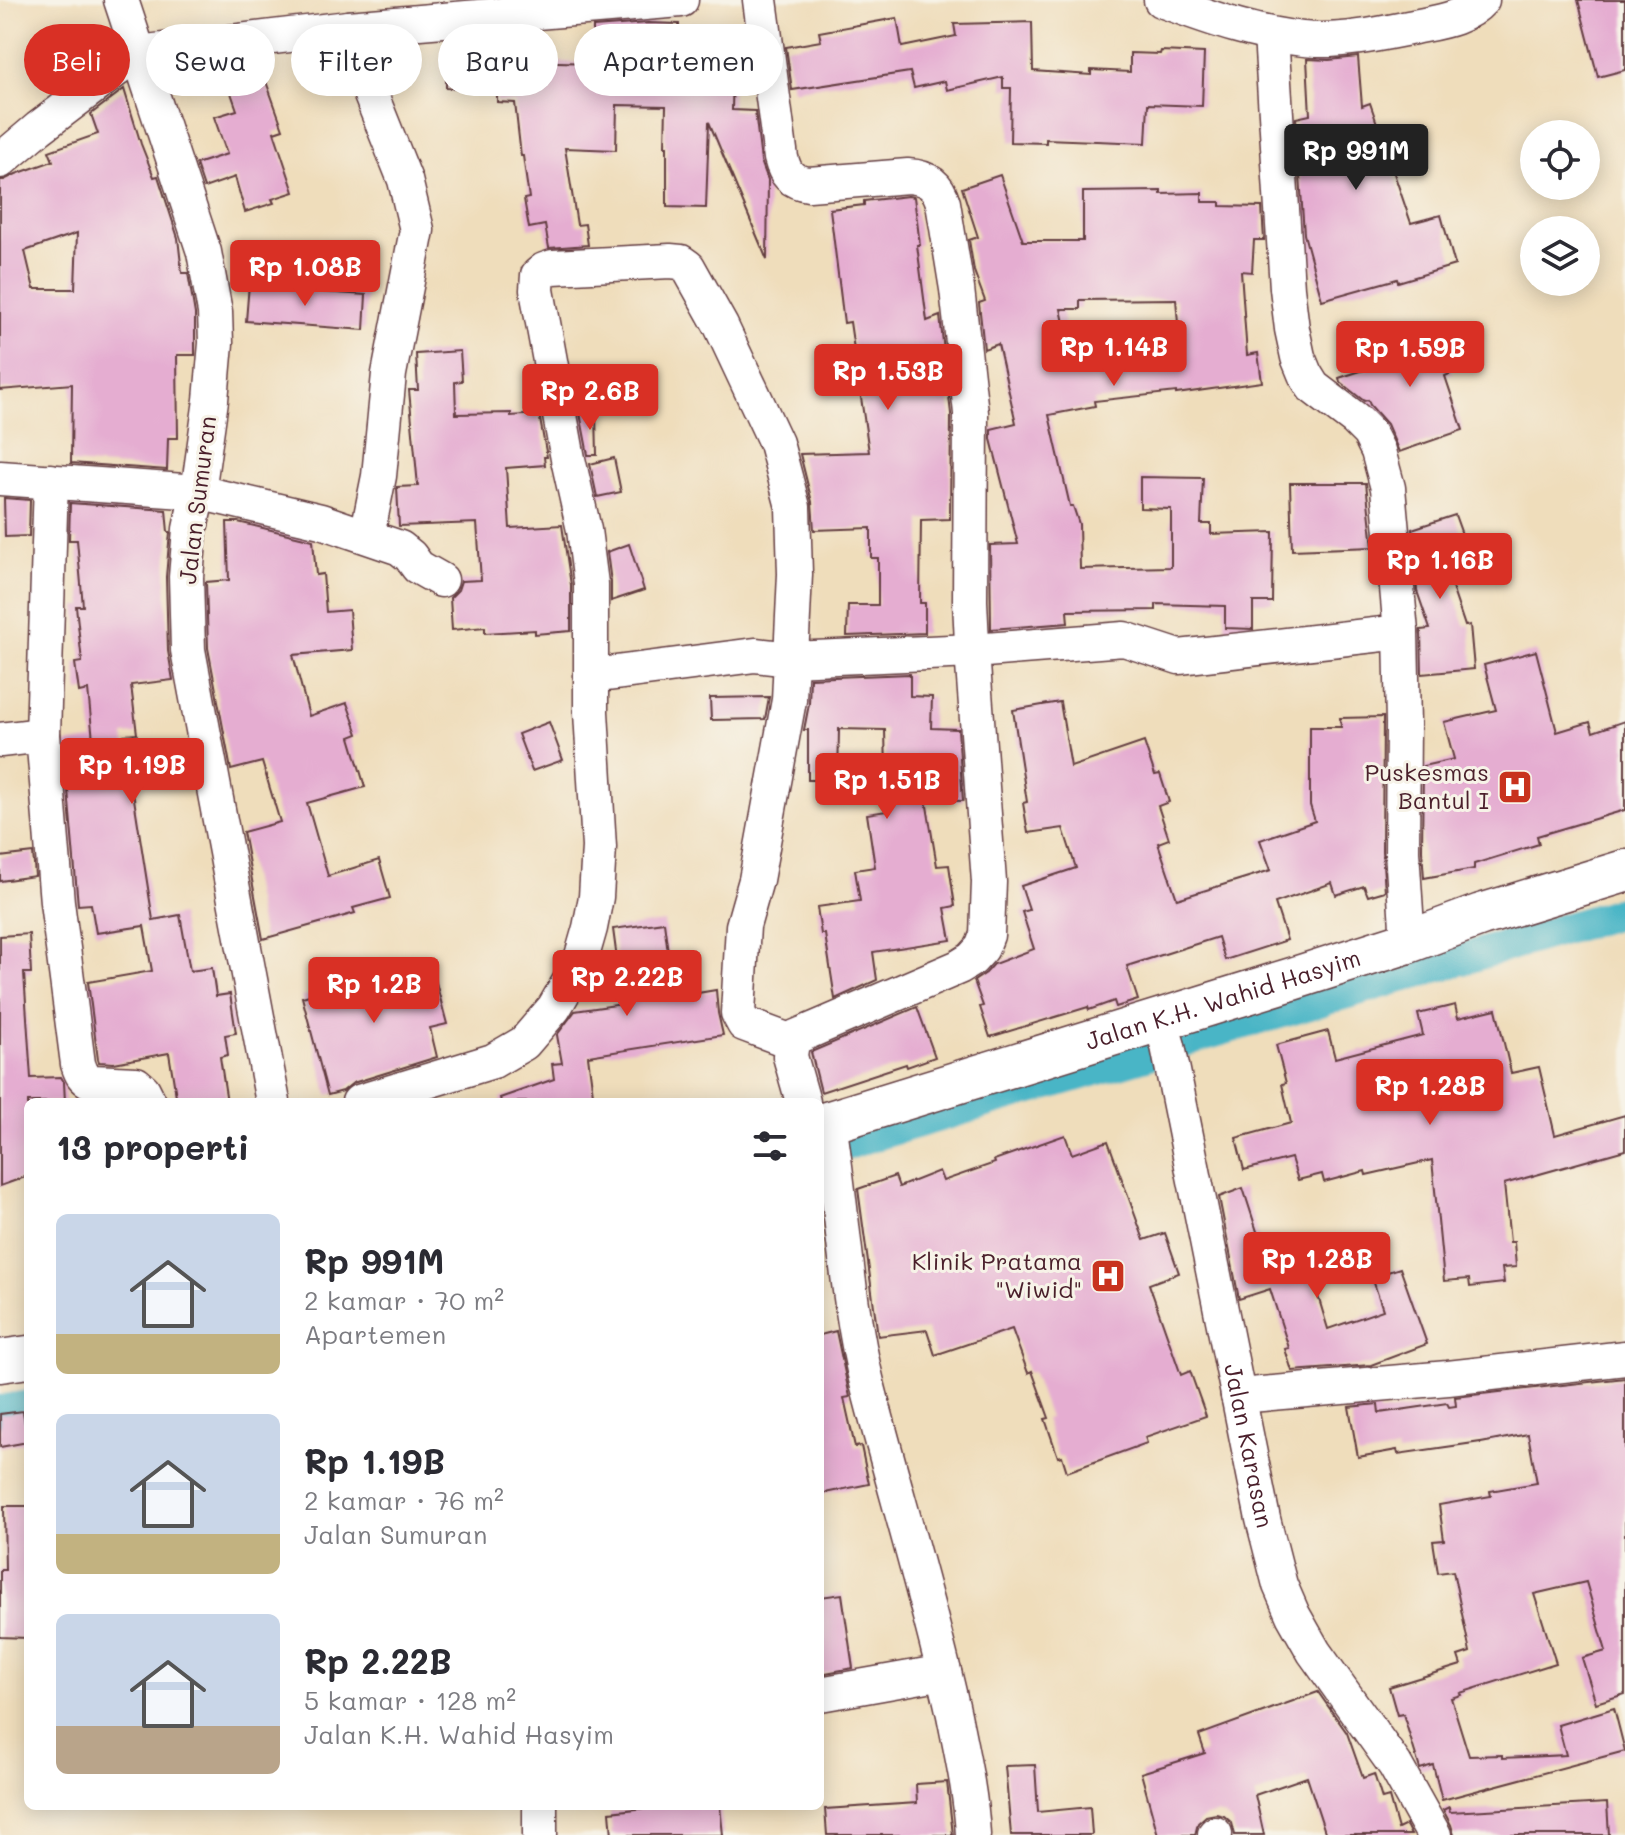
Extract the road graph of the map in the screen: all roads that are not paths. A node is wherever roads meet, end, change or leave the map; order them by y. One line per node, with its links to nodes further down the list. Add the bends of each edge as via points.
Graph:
1 (121, 0): 9 (street, Jalan Sumuran)
2 (681, 0): 6 (street)
3 (760, 0): 18 (street, via 781,158 791,179 809,184 920,176 941,194 971,413)
4 (1161, 0): 8 (street)
5 (1482, 0): 8 (street, via 1469,12 1438,22 1370,35 1318,40)
6 (396, 24)
7 (291, 35): 9 (street)
8 (1271, 35): 17 (street, via 1287,288 1298,357 1313,387 1355,419 1378,451 1388,488)
9 (138, 53): 11 (street); 14 (street, Jalan Sumuran, via 204,252 215,312 211,400)
10 (371, 96): 15 (street, via 405,180 417,230 389,374)
11 (0, 161)
12 (0, 478): 13 (street)
13 (51, 481): 14 (street); 21 (street)
14 (198, 492): 15 (street); 28 (street, Jalan Sumuran, via 186,577 188,650)
15 (367, 536): 16 (street, via 400,548)
16 (441, 580)
17 (1401, 632): 18 (street, via 1179,657 1124,639); 24 (street)
18 (973, 651): 19 (street); 26 (street, via 989,882 982,948 959,967)
19 (791, 659): 20 (street, via 755,655); 20 (street, via 795,574 787,482 767,422 695,276 681,262 670,261 553,267 538,275 537,290 589,556); 26 (street, via 789,700 743,926 738,1013 744,1024)
20 (592, 676): 29 (street, via 597,884 590,928 571,979 538,1028 510,1052)
21 (43, 735): 22 (street); 27 (street, via 78,1064 92,1082 136,1084)
22 (0, 740)
23 (1625, 871): 24 (main road, Jalan K.H. Wahid Hasyim)
24 (1408, 942): 25 (main road, Jalan K.H. Wahid Hasyim)
25 (1164, 1032): 31 (main road, Jalan K.H. Wahid Hasyim); 36 (street, Jalan Karasan)
26 (792, 1042): 30 (street, via 790,1056)
27 (147, 1098)
28 (272, 1098)
29 (372, 1098)
30 (809, 1098)
31 (824, 1123)
32 (824, 1135): 37 (street, via 836,1179 868,1384)
33 (24, 1358): 35 (main road)
34 (1625, 1358): 36 (street)
35 (0, 1361)
36 (1238, 1396): 42 (street, Jalan Karasan, via 1263,1519 1293,1615 1395,1765)
37 (944, 1672): 38 (street); 41 (street)
38 (824, 1693)
39 (540, 1810): 40 (street)
40 (540, 1835)
41 (973, 1835)
42 (1434, 1835)

